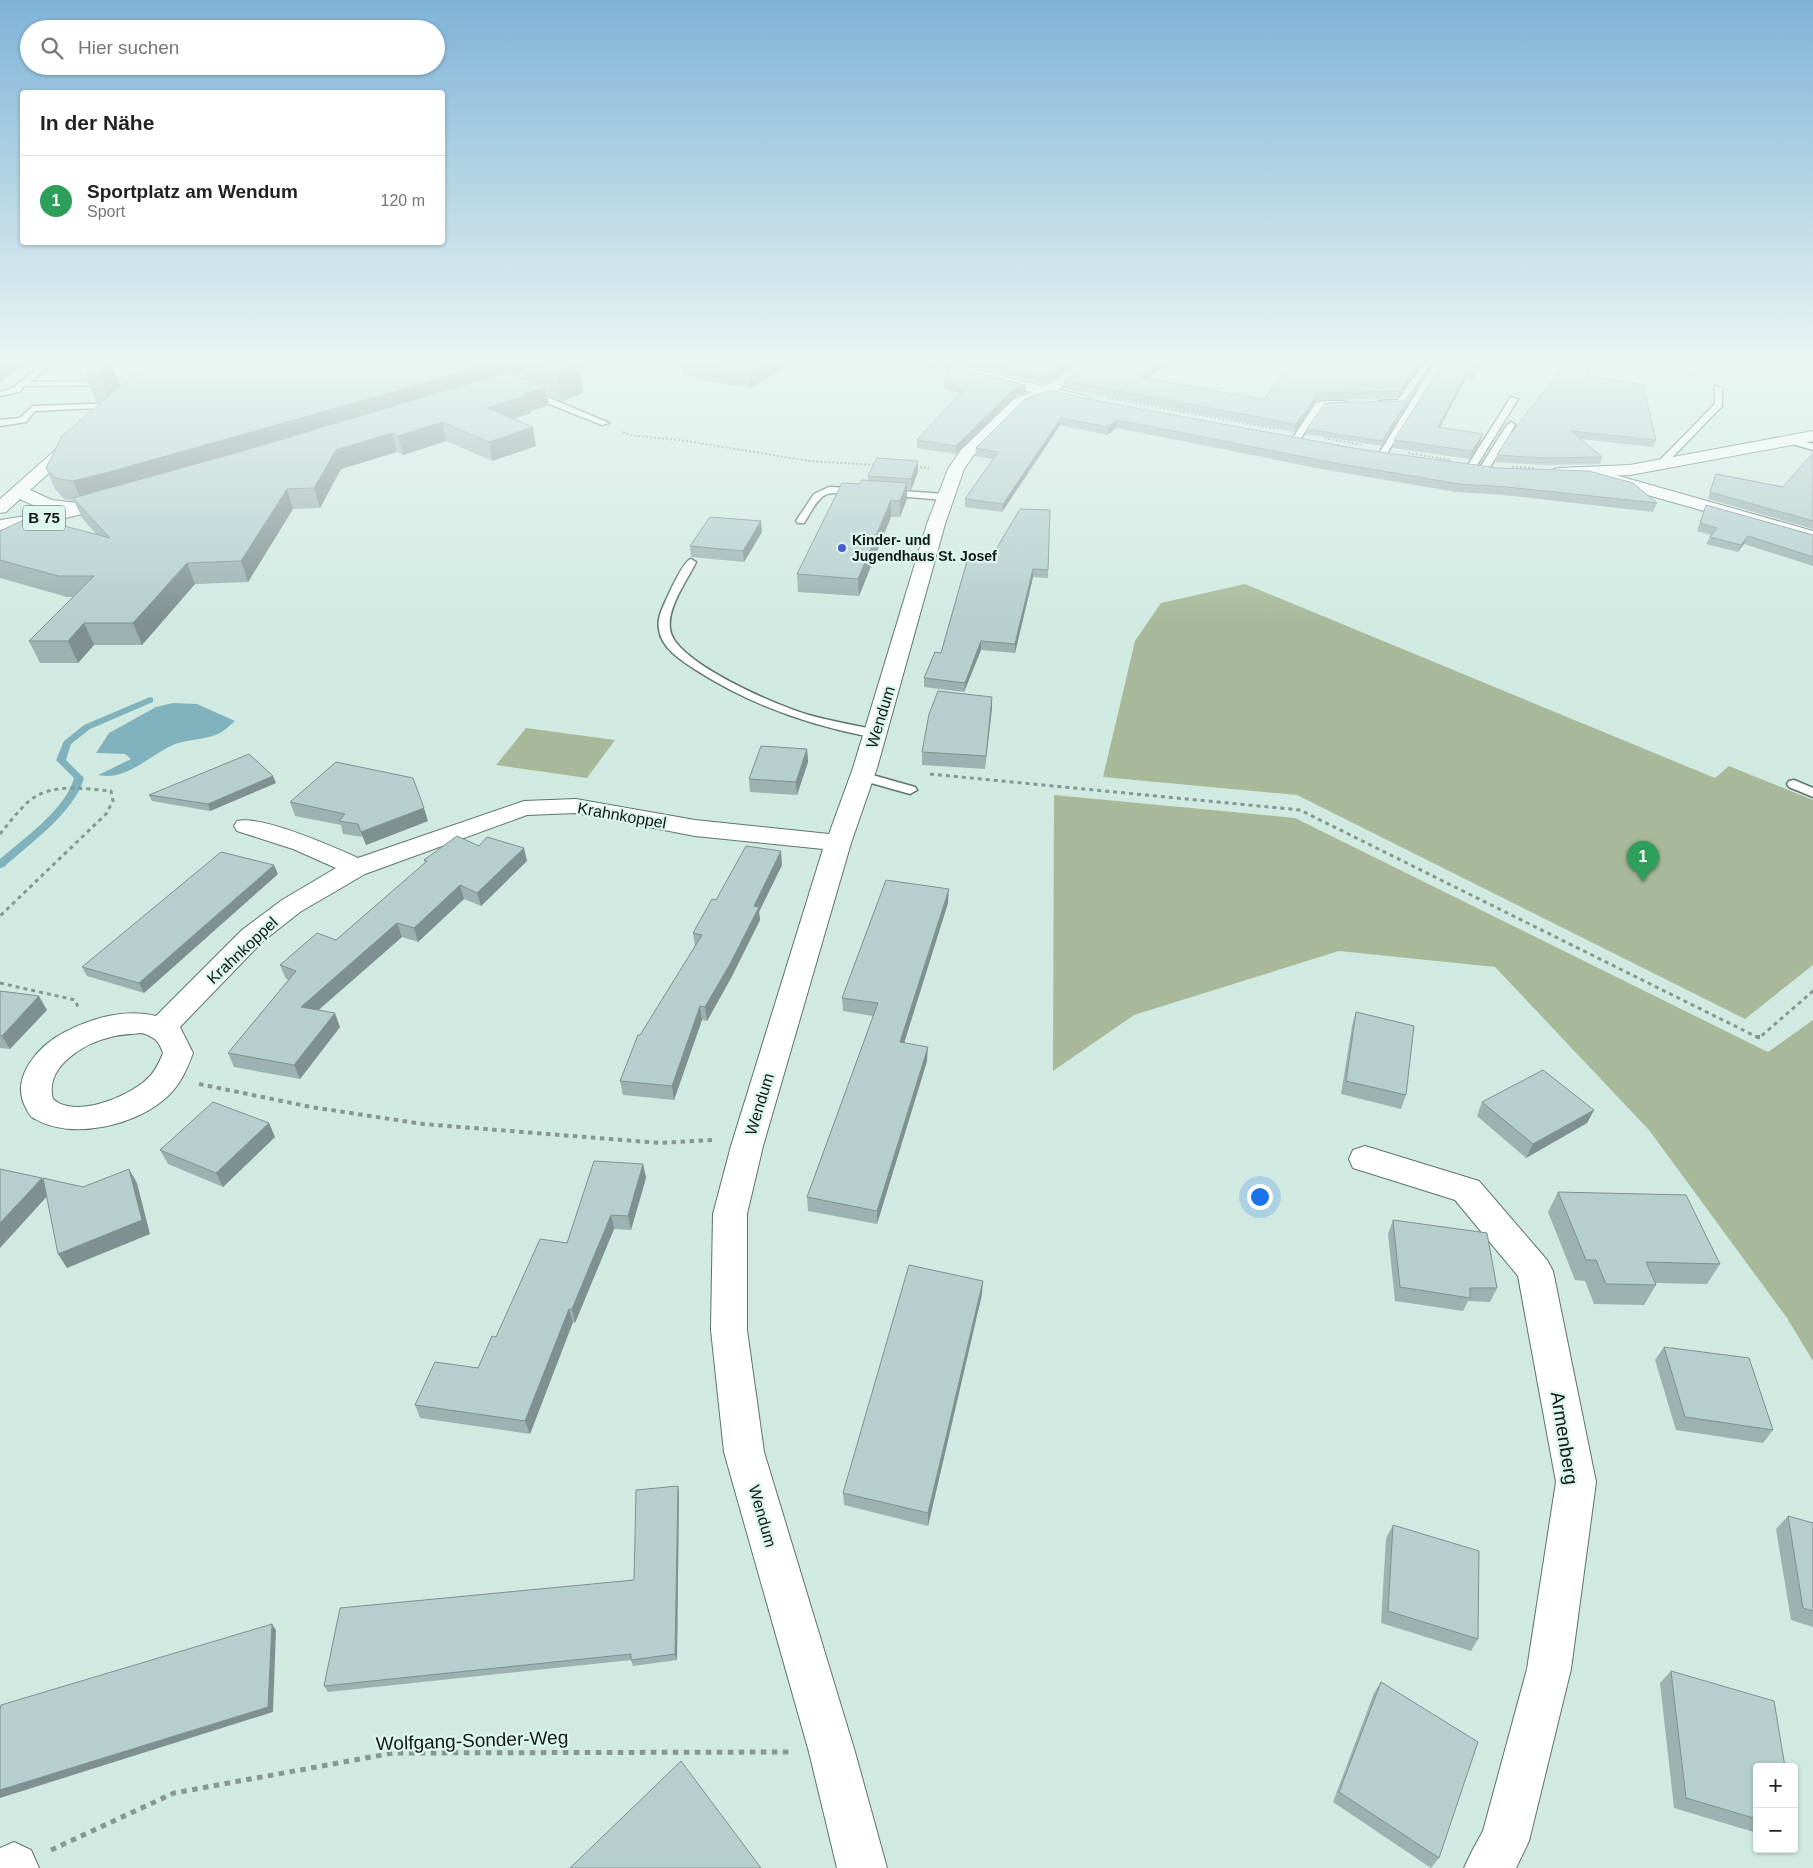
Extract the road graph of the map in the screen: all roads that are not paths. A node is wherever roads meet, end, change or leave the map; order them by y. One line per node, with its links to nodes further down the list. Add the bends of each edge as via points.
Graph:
1 (68, 448): 17 (street)
2 (972, 448): 16 (street, Wendum)
3 (1386, 448): 9 (lane)
4 (1483, 448): 12 (lane)
5 (1489, 448): 12 (lane)
6 (1676, 448): 11 (lane)
7 (1753, 448): 11 (street)
8 (1363, 451): 9 (street)
9 (1382, 455): 10 (street)
10 (1401, 458)
11 (1660, 465): 15 (street)
12 (1471, 468): 13 (street)
13 (1502, 471)
14 (1547, 473): 15 (street)
15 (1593, 473): 23 (street)
16 (951, 484): 21 (lane, via 872,492 822,491); 26 (street, Wendum, via 936,524)
17 (19, 491): 19 (street); 20 (street, via 34,501 52,506)
18 (132, 496): 20 (street, B 75)
19 (0, 508)
20 (87, 509): 22 (street, B 75); 24 (street)
21 (801, 521)
22 (0, 525)
23 (1813, 537)
24 (0, 539)
25 (691, 562): 26 (lane, via 664,619 667,640 686,658 756,701 816,722)
26 (876, 734): 27 (street, Wendum)
27 (862, 776): 29 (lane); 32 (street, Wendum)
28 (1794, 784): 30 (lane)
29 (910, 790)
30 (1813, 793)
31 (246, 826): 33 (street, via 292,840)
32 (838, 842): 33 (street, Krahnkoppel, via 695,828 576,806 524,808); 36 (street, Wendum, via 749,1139 730,1214 729,1330 744,1452 832,1752)
33 (356, 868): 34 (street, Krahnkoppel, via 291,906 252,936)
34 (162, 1028): 34 (street, via 173,1037 178,1053 167,1077 151,1093 124,1108 99,1116 72,1119 45,1110 35,1096 36,1080 47,1062 89,1032 142,1023)
35 (1365, 1159): 37 (street, Armenberg, via 1467,1190 1535,1271 1576,1482 1549,1669 1505,1841)
36 (862, 1868)
37 (1489, 1868)

